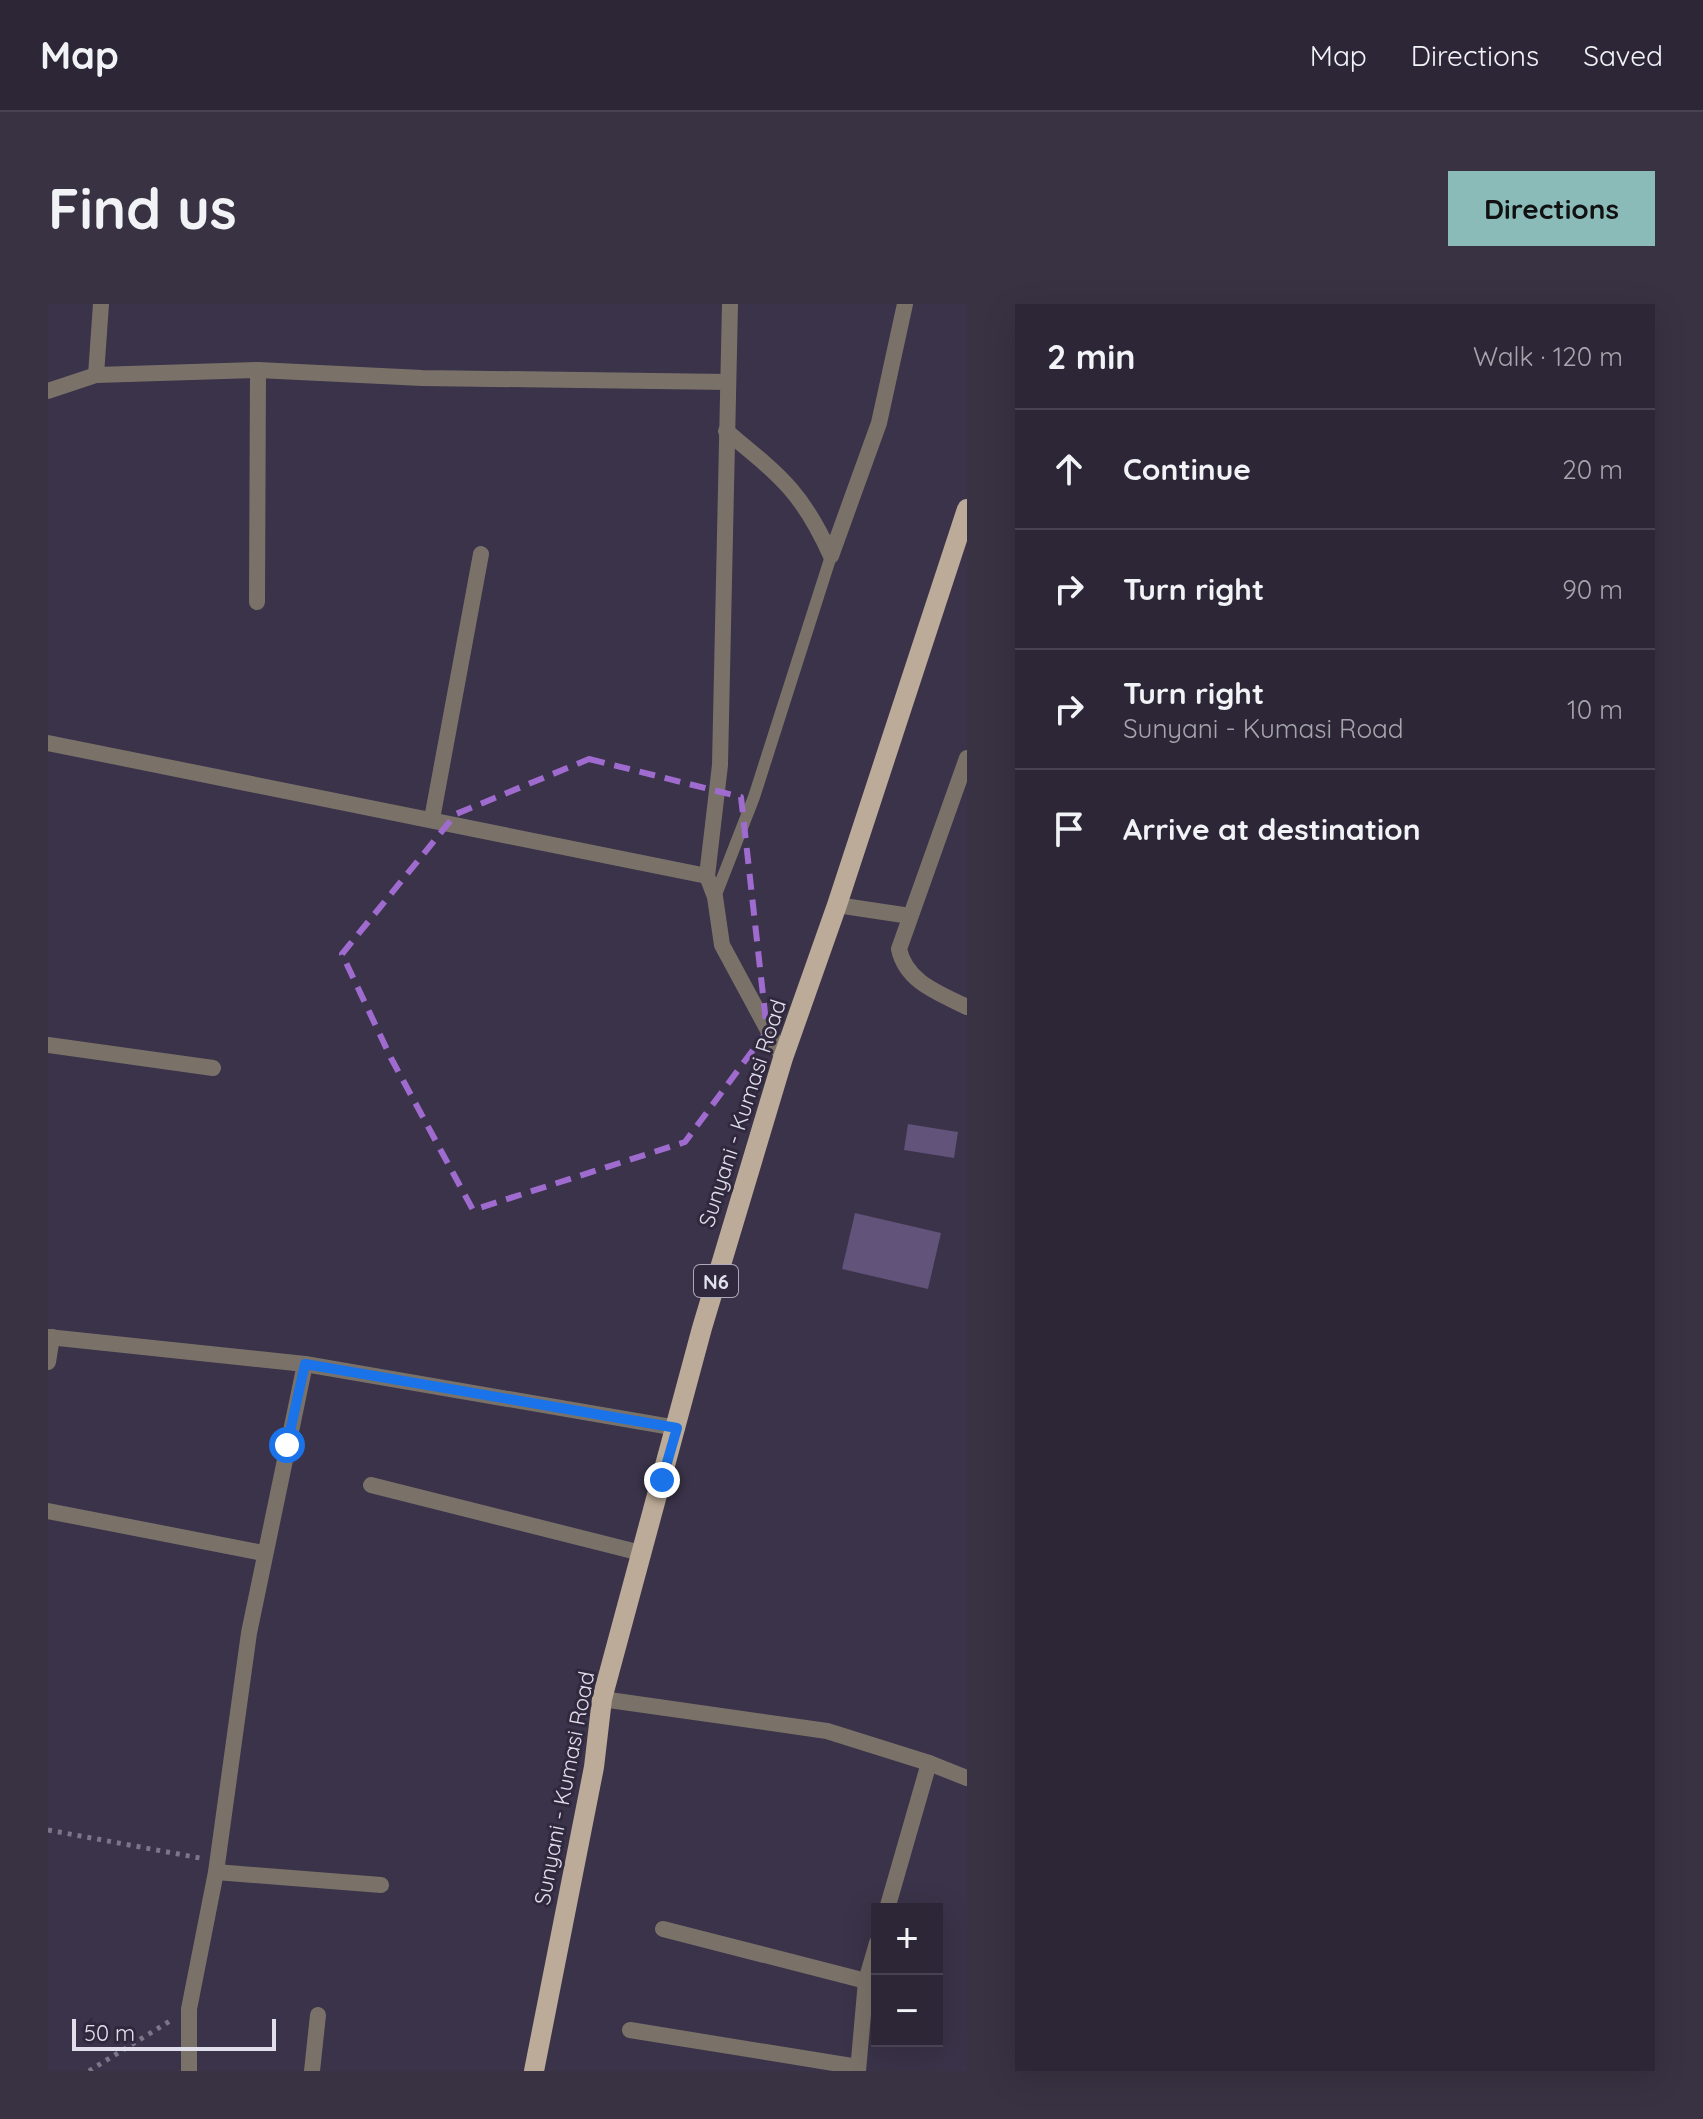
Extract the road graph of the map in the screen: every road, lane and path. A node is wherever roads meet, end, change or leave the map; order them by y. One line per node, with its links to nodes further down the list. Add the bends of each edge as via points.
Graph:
1 (101, 304): 5 (street)
2 (730, 304): 6 (street)
3 (905, 304): 11 (street, via 879,423)
4 (258, 370): 5 (street); 6 (street); 12 (street)
5 (96, 375): 7 (street)
6 (728, 382): 8 (street)
7 (48, 391)
8 (726, 431): 11 (street, via 786,481 812,515); 16 (street, via 720,765)
9 (967, 509): 18 (main road, Sunyani - Kumasi Road / N6)
10 (481, 554): 15 (street)
11 (831, 556): 17 (lane, via 754,797)
12 (257, 602)
13 (48, 743): 15 (street)
14 (967, 758): 19 (street)
15 (432, 819): 16 (street)
16 (707, 876): 17 (street)
17 (715, 897): 22 (street, via 722,945)
18 (837, 905): 19 (street); 22 (main road, Sunyani - Kumasi Road / N6)
19 (910, 916): 20 (street, via 899,949 907,971 927,988)
20 (967, 1007)
21 (48, 1045): 23 (street)
22 (783, 1058): 27 (main road, Sunyani - Kumasi Road / N6)
23 (213, 1068)
24 (50, 1337): 25 (street); 26 (street)
25 (48, 1362)
26 (305, 1364): 27 (street); 30 (street)
27 (677, 1428): 31 (main road, Sunyani - Kumasi Road / N6)
28 (371, 1485): 31 (street)
29 (48, 1511): 30 (street)
30 (263, 1553): 36 (street)
31 (641, 1553): 32 (main road, Sunyani - Kumasi Road / N6)
32 (602, 1699): 33 (street, via 827,1731); 49 (main road, Sunyani - Kumasi Road / N6, via 594,1767)
33 (929, 1763): 34 (street); 38 (street)
34 (967, 1778)
35 (48, 1830): 36 (path)
36 (216, 1867): 37 (street); 42 (street)
37 (381, 1885)
38 (889, 1903)
39 (663, 1929): 41 (street)
40 (871, 1964): 41 (street)
41 (866, 1981): 45 (street)
42 (189, 2009): 46 (path); 47 (street)
43 (318, 2015): 48 (street)
44 (630, 2030): 45 (street)
45 (858, 2069)
46 (89, 2071)
47 (189, 2071)
48 (312, 2071)
49 (534, 2071)

